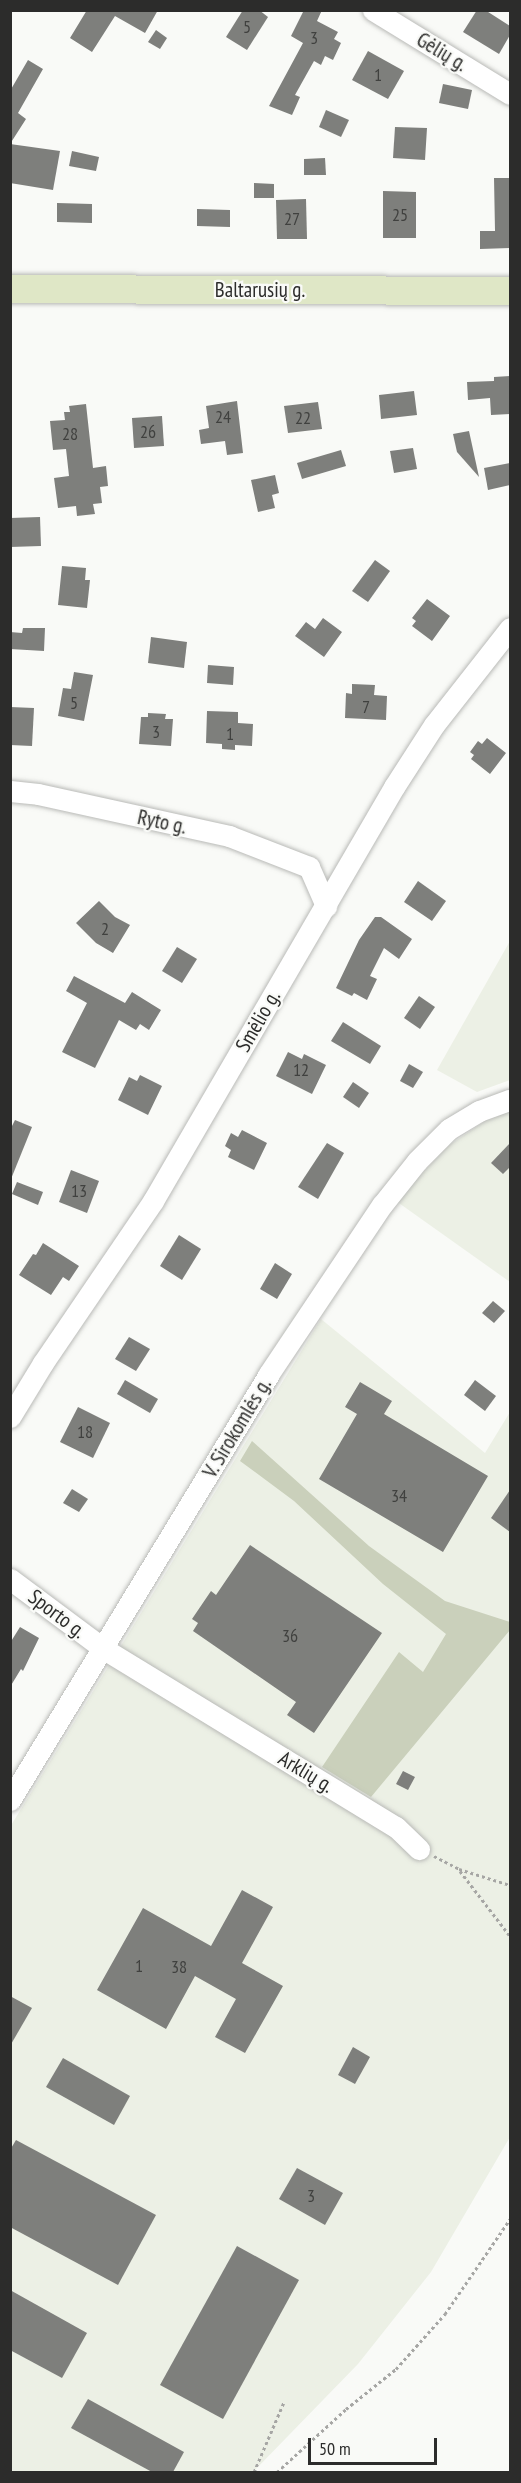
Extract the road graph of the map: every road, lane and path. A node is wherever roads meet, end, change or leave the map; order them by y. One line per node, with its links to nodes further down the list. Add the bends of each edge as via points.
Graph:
1 (373, 10): 2 (street, Gėlių g.)
2 (510, 94)
3 (10, 289): 4 (main road, Baltarusių g.)
4 (510, 291)
5 (510, 628): 8 (street, Smėlio g., via 434,725)
6 (10, 791): 7 (street, Ryto g., via 229,836)
7 (309, 867): 8 (street, Ryto g.); 9 (street)
8 (347, 867): 9 (street, Smėlio g.)
9 (326, 906): 11 (street, Smėlio g., via 153,1201)
10 (510, 1100): 13 (street, V. Sirokomlės g., via 479,1111 449,1129 382,1205 268,1376)
11 (10, 1417)
12 (10, 1579): 13 (street, Sporto g.)
13 (104, 1649): 14 (street, V. Sirokomlės g.); 15 (street, Arklių g., via 396,1827)
14 (10, 1800)
15 (419, 1849): 16 (path)
16 (459, 1869): 17 (path); 18 (path)
17 (510, 1885)
18 (510, 1936)
19 (510, 2218): 22 (path, via 445,2314 396,2369)
20 (284, 2402): 21 (path)
21 (254, 2472)
22 (277, 2472)

